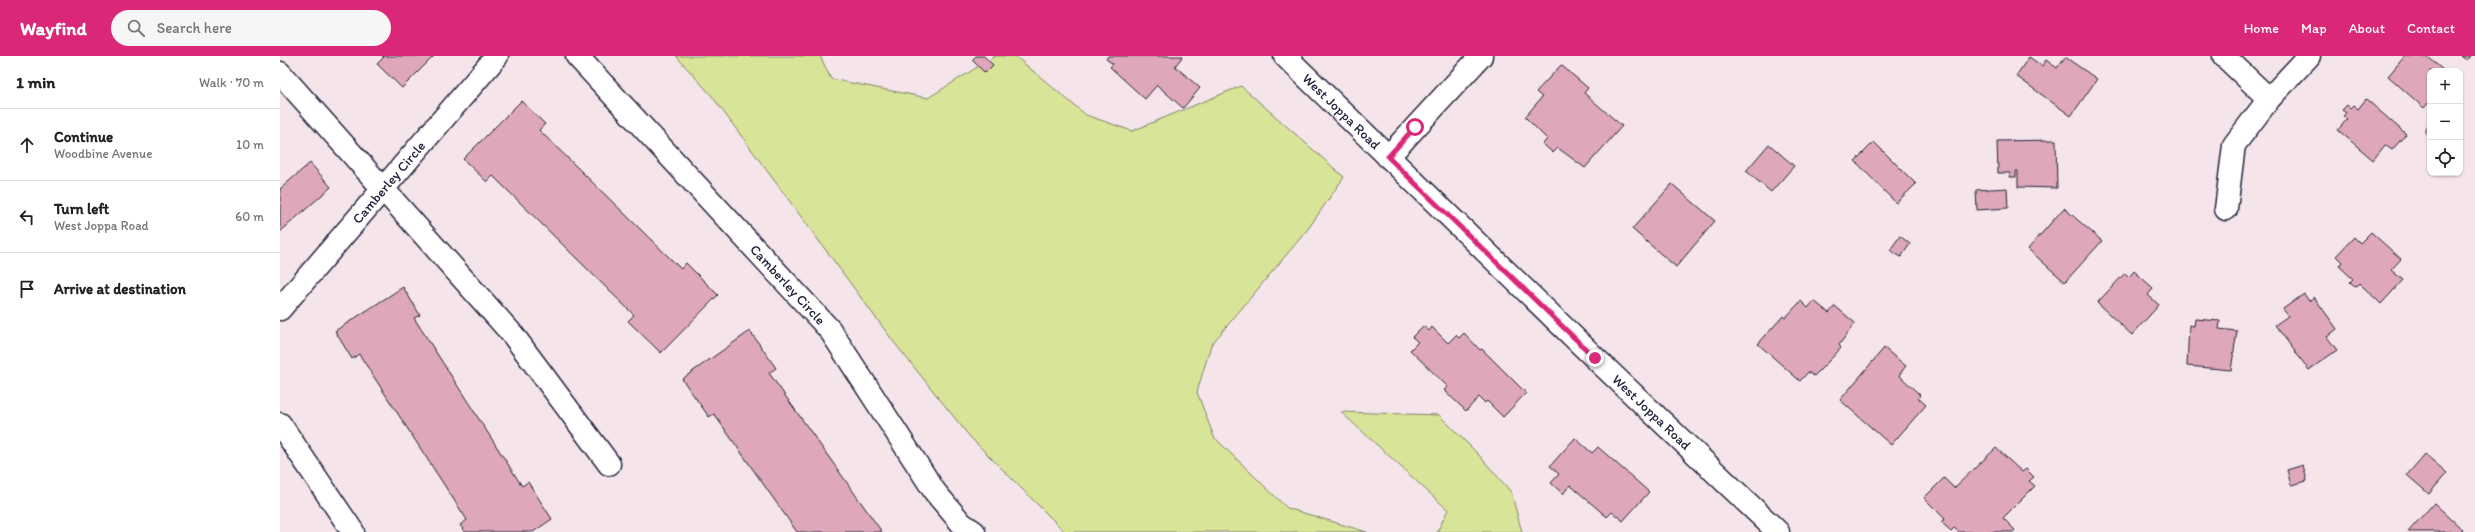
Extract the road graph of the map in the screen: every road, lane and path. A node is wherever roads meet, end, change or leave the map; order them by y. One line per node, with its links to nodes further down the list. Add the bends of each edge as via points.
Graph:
1 (497, 56): 10 (street, Camberley Circle)
2 (577, 56): 16 (street, Camberley Circle, via 830,330 935,492 962,524)
3 (1285, 56): 9 (street, West Joppa Road)
4 (1481, 56): 9 (street)
5 (2224, 56): 8 (street)
6 (2309, 56): 8 (street)
7 (280, 73): 10 (street)
8 (2269, 99): 11 (street, via 2234,145)
9 (1388, 157): 17 (street, West Joppa Road)
10 (383, 189): 12 (street, Camberley Circle); 14 (street, via 514,334)
11 (2226, 209)
12 (280, 309)
13 (280, 424): 15 (street)
14 (609, 464)
15 (353, 532)
16 (974, 532)
17 (1778, 532)

